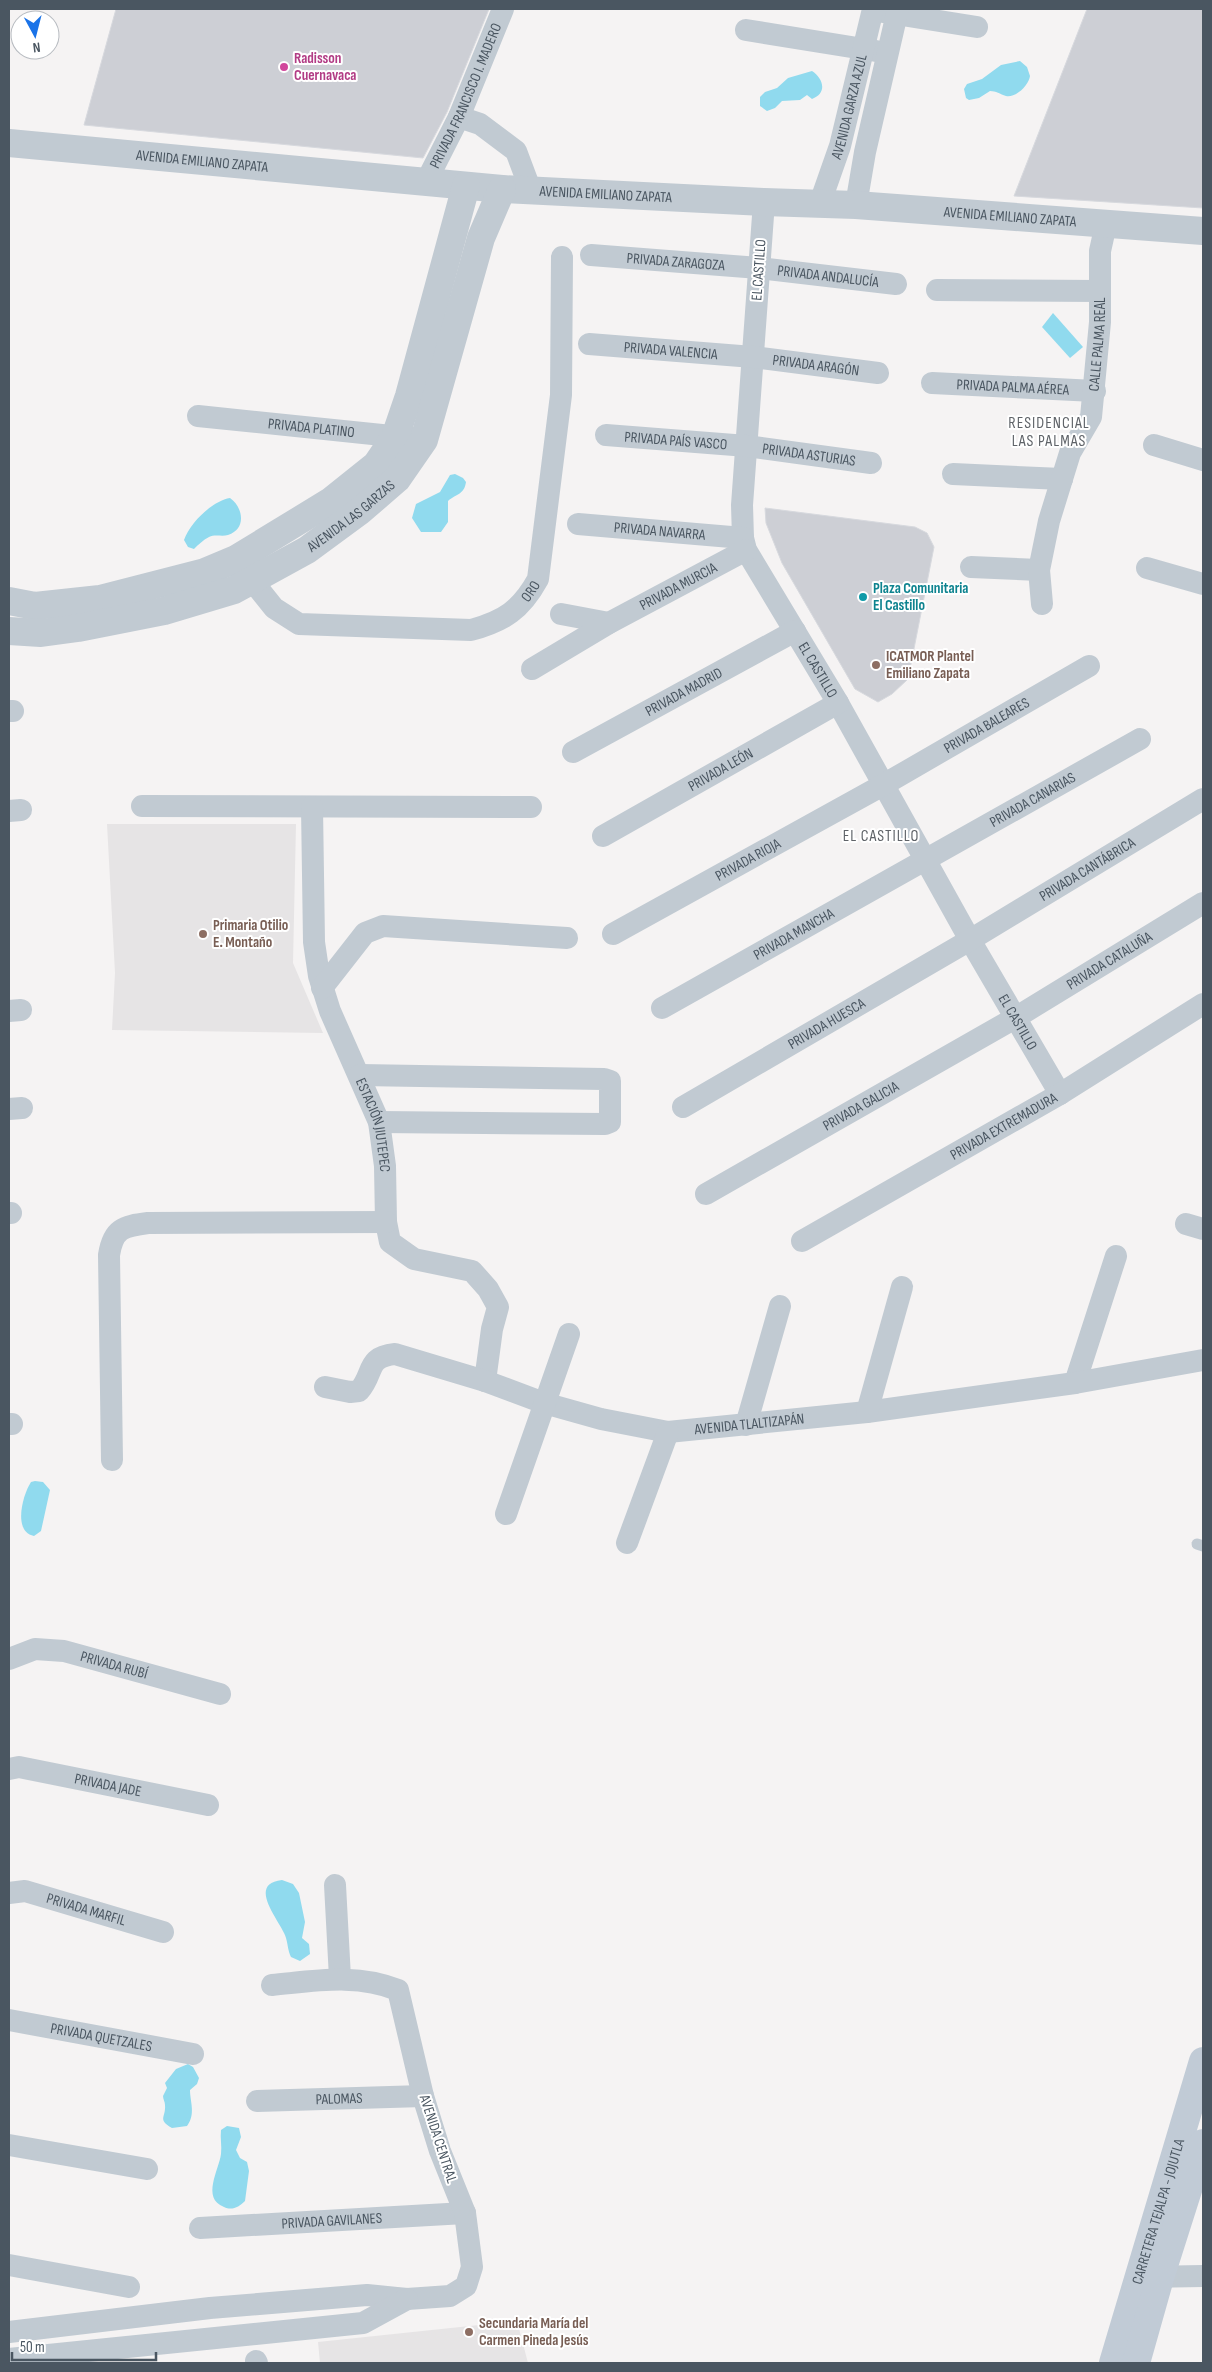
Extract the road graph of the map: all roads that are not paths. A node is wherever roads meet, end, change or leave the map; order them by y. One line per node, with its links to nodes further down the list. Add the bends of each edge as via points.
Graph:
1 (503, 9): 8 (street, PRIVADA FRANCISCO I. MADERO)
2 (872, 10): 3 (street); 6 (street, AVENIDA GARZA AZUL)
3 (898, 11): 4 (street); 7 (street, AVENIDA GARZA AZUL)
4 (977, 27)
5 (746, 30): 6 (street)
6 (862, 49): 7 (street); 10 (street, AVENIDA GARZA AZUL)
7 (889, 54): 11 (street, AVENIDA GARZA AZUL)
8 (459, 117): 12 (street, PRIVADA FRANCISCO I. MADERO); 15 (street, via 480,124 516,151)
9 (9, 144): 12 (street, AVENIDA EMILIANO ZAPATA)
10 (832, 168): 11 (street); 17 (street, AVENIDA GARZA AZUL)
11 (861, 172): 18 (street, AVENIDA GARZA AZUL)
12 (426, 182): 13 (street, AVENIDA EMILIANO ZAPATA)
13 (466, 186): 14 (street, AVENIDA EMILIANO ZAPATA); 20 (street, AVENIDA LAS GARZAS)
14 (502, 189): 15 (street, AVENIDA EMILIANO ZAPATA); 22 (street, AVENIDA LAS GARZAS)
15 (531, 190): 16 (street, AVENIDA EMILIANO ZAPATA)
16 (764, 202): 17 (street, AVENIDA EMILIANO ZAPATA); 25 (street, EL CASTILLO)
17 (820, 203): 18 (street, AVENIDA EMILIANO ZAPATA)
18 (856, 205): 19 (street, AVENIDA EMILIANO ZAPATA)
19 (1106, 224): 21 (street, AVENIDA EMILIANO ZAPATA); 28 (street, CALLE PALMA REAL, via 1100,250)
20 (455, 231): 22 (street); 36 (street, AVENIDA LAS GARZAS)
21 (1203, 231)
22 (481, 238): 37 (street, AVENIDA LAS GARZAS)
23 (591, 254): 25 (street, PRIVADA ZARAGOZA)
24 (562, 257): 50 (street, ORO, via 561,394 538,579 528,598 512,613 492,624 471,630 299,624 274,608)
25 (759, 268): 26 (street, PRIVADA ANDALUCÍA); 30 (street, EL CASTILLO)
26 (896, 284)
27 (937, 290): 28 (street)
28 (1100, 291): 33 (street, CALLE PALMA REAL)
29 (589, 344): 30 (street, PRIVADA VALENCIA)
30 (753, 357): 31 (street, PRIVADA ARAGÓN); 39 (street, EL CASTILLO)
31 (878, 373)
32 (932, 384): 33 (street, PRIVADA PALMA AÉREA)
33 (1095, 391): 43 (street, CALLE PALMA REAL, via 1091,417 1070,453)
34 (198, 416): 36 (street, PRIVADA PLATINO)
35 (606, 435): 39 (street, PRIVADA PAÍS VASCO)
36 (395, 436): 37 (street, PRIVADA PLATINO); 46 (street, AVENIDA LAS GARZAS, via 376,464 331,501)
37 (424, 440): 50 (street, AVENIDA LAS GARZAS, via 397,479 360,512 307,550)
38 (1154, 445): 40 (street)
39 (747, 446): 41 (street, PRIVADA ASTURIAS); 45 (street, EL CASTILLO, via 742,505)
40 (1203, 460)
41 (871, 463)
42 (953, 474): 43 (street)
43 (1062, 479): 49 (street, CALLE PALMA REAL, via 1049,520)
44 (578, 524): 45 (street, PRIVADA NAVARRA)
45 (744, 544): 55 (street, PRIVADA MURCIA); 57 (street, EL CASTILLO)
46 (236, 559): 50 (street, ORO); 52 (street, AVENIDA LAS GARZAS, via 205,572 100,599 36,606)
47 (971, 567): 49 (street)
48 (1147, 568): 51 (street)
49 (1039, 570): 53 (street, CALLE PALMA REAL)
50 (253, 581): 56 (street, AVENIDA LAS GARZAS, via 164,611 41,633)
51 (1203, 584)
52 (9, 601)
53 (1042, 604)
54 (561, 614): 55 (street)
55 (609, 623): 59 (street, PRIVADA MURCIA)
56 (9, 631)
57 (795, 631): 60 (street, EL CASTILLO); 62 (street, PRIVADA MADRID)
58 (1089, 666): 63 (street, PRIVADA BALEARES)
59 (532, 669)
60 (838, 703): 63 (street, EL CASTILLO); 68 (street, PRIVADA LEÓN)
61 (1140, 739): 69 (street, PRIVADA CANARIAS)
62 (573, 752)
63 (883, 785): 69 (street, EL CASTILLO); 71 (street, PRIVADA RIOJA)
64 (1203, 799): 73 (street, PRIVADA CANTÁBRICA)
65 (142, 806): 66 (street)
66 (312, 807): 67 (street); 74 (street, ESTACIÓN JIUTEPEC, via 314,942)
67 (531, 807)
68 (603, 836)
69 (925, 860): 73 (street, EL CASTILLO); 76 (street, PRIVADA MANCHA)
70 (1203, 903): 77 (street, PRIVADA CATALUÑA)
71 (613, 934)
72 (566, 938): 74 (street, via 384,926 365,933)
73 (970, 940): 77 (street, EL CASTILLO); 80 (street, PRIVADA HUESCA)
74 (322, 988): 78 (street, ESTACIÓN JIUTEPEC)
75 (1203, 1004): 79 (street, PRIVADA EXTREMADURA)
76 (662, 1008)
77 (1015, 1018): 79 (street, EL CASTILLO); 82 (street, PRIVADA GALICIA)
78 (360, 1075): 81 (street, ESTACIÓN JIUTEPEC); 81 (street, via 610,1081 611,1116 610,1122 605,1124)
79 (1060, 1094): 84 (street, PRIVADA EXTREMADURA)
80 (683, 1107)
81 (379, 1122): 83 (street, ESTACIÓN JIUTEPEC, via 385,1166)
82 (706, 1194)
83 (386, 1222): 90 (street, ESTACIÓN JIUTEPEC, via 390,1242 414,1259 472,1270 488,1288 498,1307); 97 (street, via 148,1224 118,1231 111,1242 109,1255)
84 (802, 1241)
85 (1116, 1256): 91 (street)
86 (902, 1287): 94 (street)
87 (780, 1306): 95 (street)
88 (569, 1334): 93 (street)
89 (1203, 1360): 91 (street, AVENIDA TLALTIZAPÁN)
90 (485, 1381): 92 (street, AVENIDA TLALTIZAPÁN, via 395,1354 381,1355 359,1391); 93 (street, AVENIDA TLALTIZAPÁN)
91 (1075, 1383): 94 (street, AVENIDA TLALTIZAPÁN)
92 (325, 1387)
93 (544, 1403): 96 (street, AVENIDA TLALTIZAPÁN, via 601,1419); 98 (street)
94 (867, 1412): 95 (street, AVENIDA TLALTIZAPÁN)
95 (746, 1425): 96 (street, AVENIDA TLALTIZAPÁN)
96 (668, 1432): 99 (street)
97 (112, 1460)
98 (506, 1514)
99 (627, 1544)
100 (9, 1659): 101 (street, PRIVADA RUBÍ, via 36,1649 64,1651)
101 (220, 1694)
102 (9, 1769): 103 (street, PRIVADA JADE, via 19,1767)
103 (208, 1805)
104 (335, 1885): 107 (street)
105 (9, 1893): 106 (street, PRIVADA MARFIL, via 25,1891)
106 (163, 1932)
107 (340, 1978): 108 (street, AVENIDA CENTRAL); 112 (street, AVENIDA CENTRAL, via 380,1982 398,1990)
108 (272, 1985)
109 (9, 2020): 110 (street, PRIVADA QUETZALES)
110 (193, 2054)
111 (1203, 2061): 121 (main road, CARRETERA TEJALPA - JOJUTLA)
112 (423, 2096): 113 (street, PALOMAS); 117 (street, AVENIDA CENTRAL, via 440,2151)
113 (257, 2101)
114 (1203, 2143): 121 (main road, CARRETERA TEJALPA - JOJUTLA)
115 (9, 2145): 116 (street)
116 (147, 2170)
117 (465, 2213): 118 (street, PRIVADA GAVILANES); 123 (street, AVENIDA CENTRAL, via 472,2267 466,2286 450,2296)
118 (200, 2228)
119 (9, 2266): 122 (street)
120 (1203, 2276): 121 (street)
121 (1149, 2277): 126 (main road, CARRETERA TEJALPA - JOJUTLA); 127 (main road, CARRETERA TEJALPA - JOJUTLA)
122 (129, 2287)
123 (407, 2299): 124 (street, AVENIDA CENTRAL, via 367,2294 210,2308); 125 (street, AVENIDA CENTRAL, via 363,2323)
124 (9, 2332)
125 (9, 2359)
126 (1113, 2363)
127 (1136, 2363)

